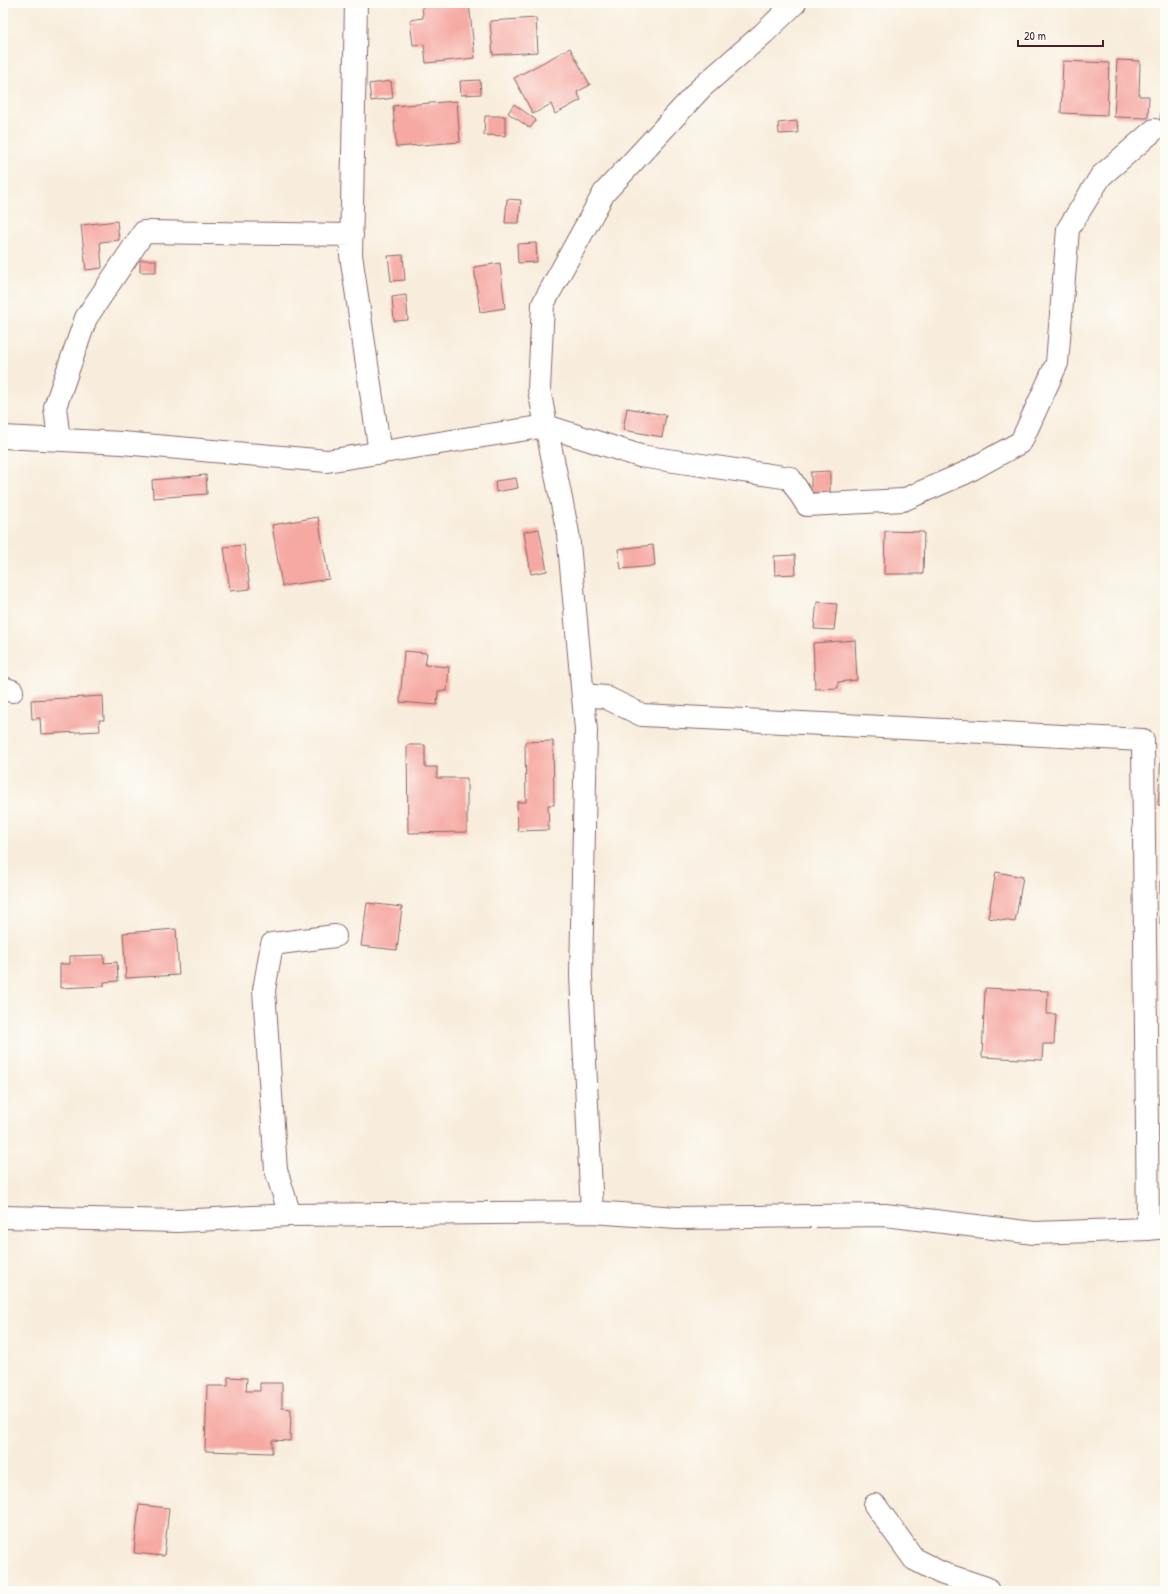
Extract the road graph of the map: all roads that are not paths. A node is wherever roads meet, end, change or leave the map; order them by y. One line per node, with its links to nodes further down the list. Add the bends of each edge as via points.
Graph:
1 (356, 3): 4 (street)
2 (795, 3): 5 (street, via 701,88 604,193 543,304 539,389)
3 (1154, 130): 5 (street, via 1101,176 1068,229 1057,363 1021,442 965,473 903,500 806,505 790,478 640,456)
4 (352, 235): 7 (street, via 144,232 86,318 55,407); 8 (street, via 351,255)
5 (546, 426): 8 (street); 9 (street, via 568,533)
6 (3, 437): 7 (street)
7 (59, 440): 8 (street, via 327,461)
8 (380, 453)
9 (583, 696): 11 (street, via 586,730 582,976); 14 (street, via 605,697 642,715 1143,740)
10 (335, 936): 12 (street, via 272,944 264,990 276,1170)
11 (592, 1212): 12 (street); 14 (street, via 677,1218 886,1215 1034,1233)
12 (290, 1215): 13 (street, via 178,1221)
13 (3, 1217)
14 (1156, 1228)
15 (875, 1505): 16 (street, via 914,1559 941,1573 986,1588)
16 (988, 1591)

